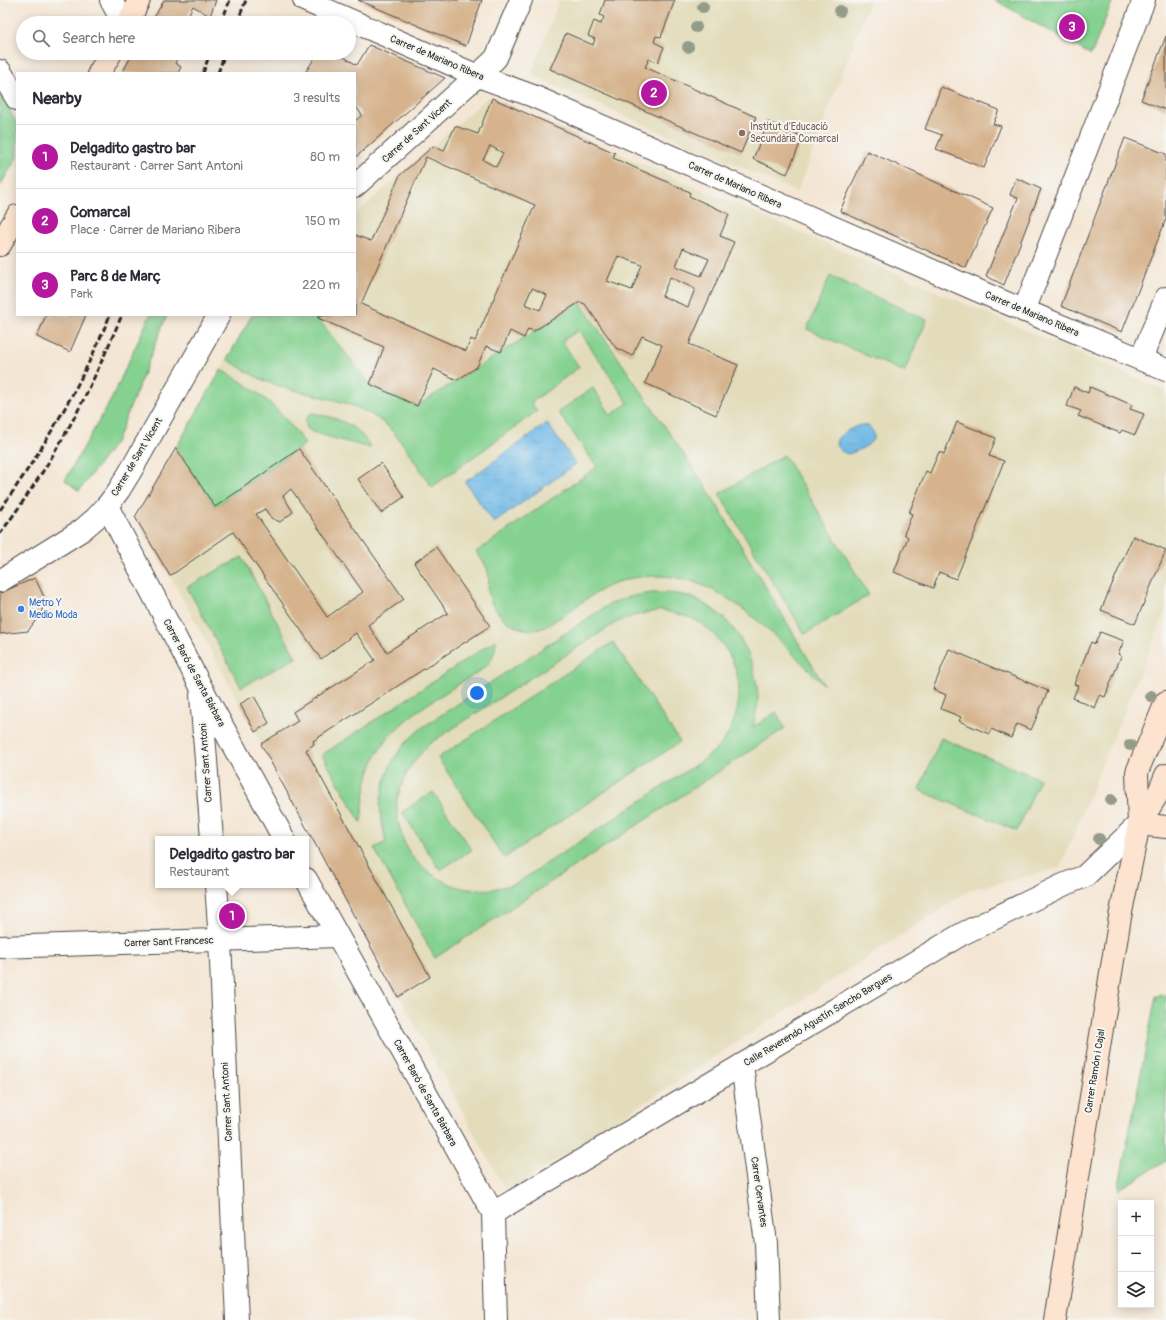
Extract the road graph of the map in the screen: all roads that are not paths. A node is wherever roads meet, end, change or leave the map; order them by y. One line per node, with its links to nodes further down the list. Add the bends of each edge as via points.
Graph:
1 (111, 0): 6 (street)
2 (139, 0): 7 (street)
3 (304, 0): 8 (street, Carrer de Mariano Ribera)
4 (521, 0): 13 (street, Carrer de Sant Vicent, via 496,58)
5 (1144, 0): 19 (street)
6 (119, 16)
7 (131, 16)
8 (341, 16)
9 (356, 23): 13 (street, Carrer de Mariano Ribera)
10 (107, 60): 12 (street)
11 (0, 72): 14 (street)
12 (100, 72)
13 (478, 76): 15 (street, Carrer de Sant Vicent); 19 (street, Carrer de Mariano Ribera, via 533,96)
14 (16, 97)
15 (356, 185)
16 (16, 218): 17 (street)
17 (0, 245)
18 (1166, 298): 21 (street)
19 (1024, 311): 21 (street, Carrer de Mariano Ribera)
20 (218, 316): 23 (street, Carrer de Sant Vicent, via 130,472)
21 (1141, 360): 22 (street, Carrer de Mariano Ribera)
22 (1166, 370)
23 (107, 506): 24 (street, Carrer de Sant Vicent, via 82,530); 25 (street, Carrer Baró de Santa Bárbara)
24 (0, 581)
25 (201, 687): 30 (street, Carrer Sant Antoni); 31 (street, Carrer Baró de Santa Bárbara)
26 (1166, 702): 28 (street, via 1137,772)
27 (1166, 775): 28 (street, via 1159,792)
28 (1139, 824): 29 (street); 37 (street, Calle Reverendo Agustín Sancho Bargues, via 1085,876 962,934); 42 (street, Carrer Ramón i Cajal, via 1120,917)
29 (1166, 827)
30 (212, 836)
31 (282, 836)
32 (309, 885): 34 (street, Carrer Baró de Santa Bárbara)
33 (216, 888): 35 (street, Carrer Sant Antoni)
34 (337, 936): 35 (street, Carrer Sant Francesc); 38 (street, Carrer Baró de Santa Bárbara)
35 (220, 940): 36 (street, Carrer Sant Francesc); 39 (street, Carrer Sant Antoni)
36 (0, 947)
37 (742, 1065): 38 (street, Calle Reverendo Agustín Sancho Bargues); 41 (street, Carrer Cervantes, via 766,1243)
38 (493, 1213): 40 (street, Carrer Baró de Santa Bárbara)
39 (237, 1320)
40 (496, 1320)
41 (769, 1320)
42 (1055, 1320)

